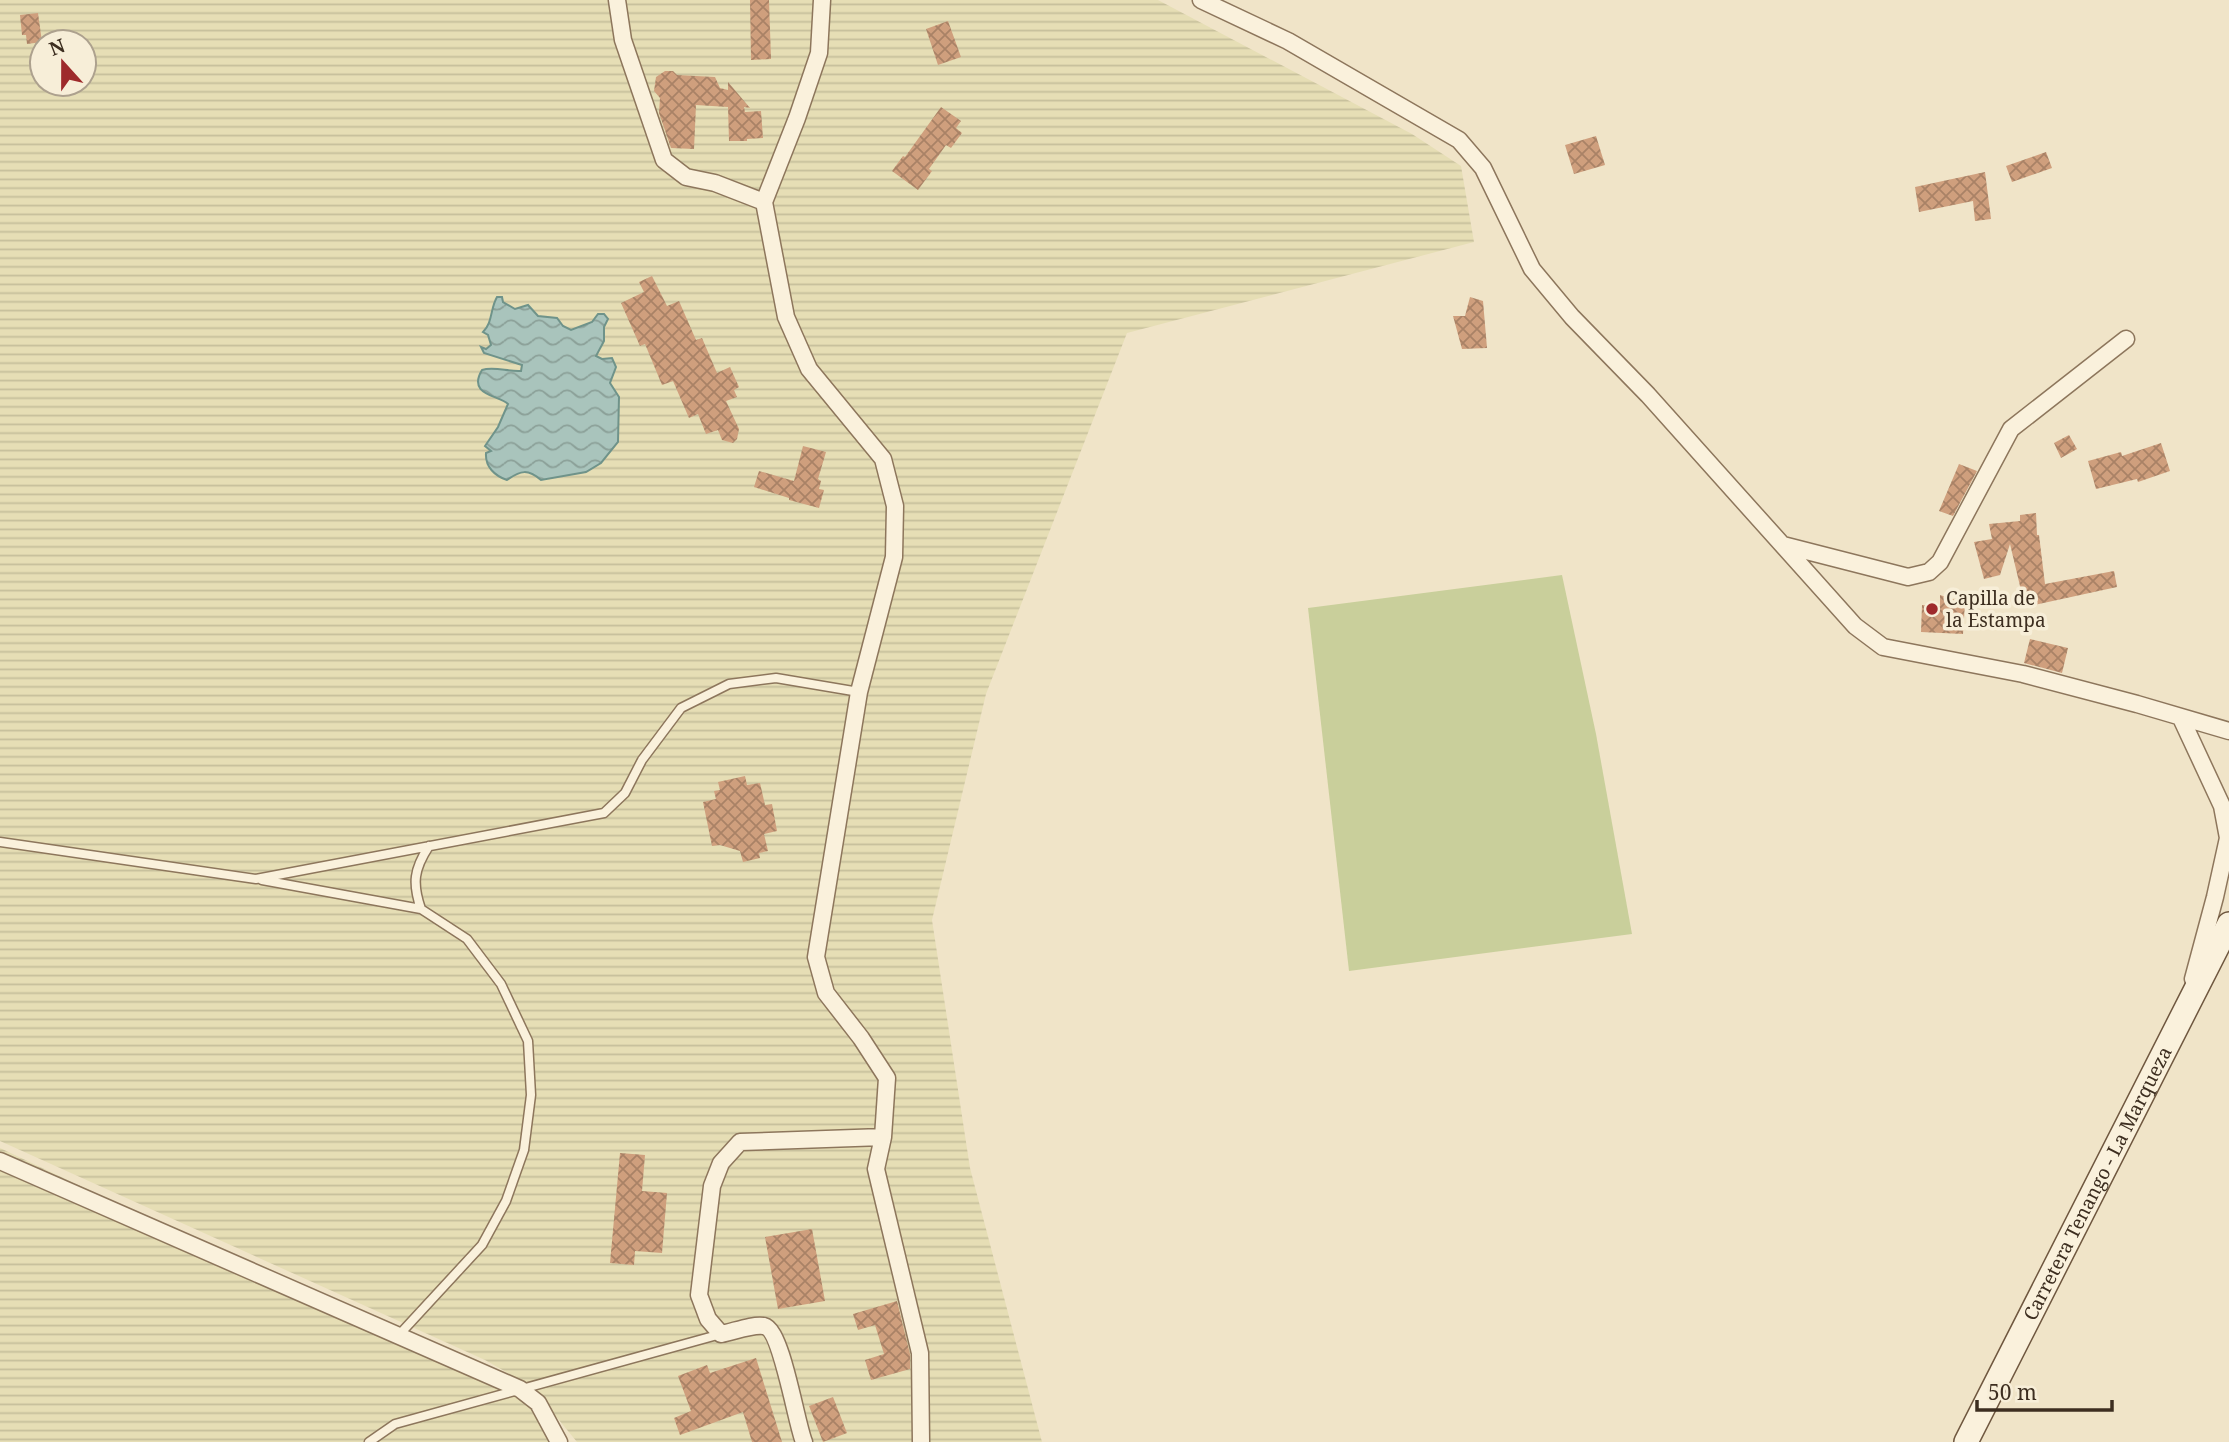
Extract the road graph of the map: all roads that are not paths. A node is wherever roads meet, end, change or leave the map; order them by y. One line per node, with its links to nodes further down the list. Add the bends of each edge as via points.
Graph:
1 (617, 0): 4 (street, via 623,40 664,160 686,177)
2 (822, 0): 4 (street, via 818,54)
3 (1201, 0): 6 (street, via 1289,41 1459,140 1483,168 1532,269)
4 (764, 202): 7 (street, via 786,317 810,369 883,459 895,506 894,557)
5 (2126, 339): 6 (street, via 2011,429 1940,562 1929,572 1909,577)
6 (1783, 545): 8 (street, via 1855,626 1883,647 2023,674)
7 (859, 692): 11 (lane, via 776,678 729,684 681,708 642,760 625,793 604,813); 16 (street, via 816,957 826,993 887,1078)
8 (2181, 718): 9 (street); 15 (street, via 2222,806 2228,838)
9 (2229, 732)
10 (0, 842): 12 (lane)
11 (429, 846): 12 (lane); 13 (lane, via 417,865 416,896)
12 (256, 879): 13 (lane)
13 (421, 909): 19 (lane, via 467,939 501,984 528,1041 531,1095 524,1150 506,1201 482,1245)
14 (2227, 932): 15 (main road, Carretera Tenango - La Marqueza)
15 (2185, 1008): 25 (main road, Carretera Tenango - La Marqueza)
16 (883, 1137): 18 (street, via 740,1143 721,1163 712,1186 699,1295); 24 (street, via 876,1169 920,1353)
17 (0, 1161): 19 (street)
18 (721, 1334): 20 (lane); 23 (street, via 763,1326 771,1330)
19 (397, 1336): 20 (street)
20 (520, 1390): 21 (lane, via 395,1424); 22 (street, via 538,1403)
21 (369, 1442)
22 (559, 1442)
23 (804, 1442)
24 (921, 1442)
25 (1966, 1442)

